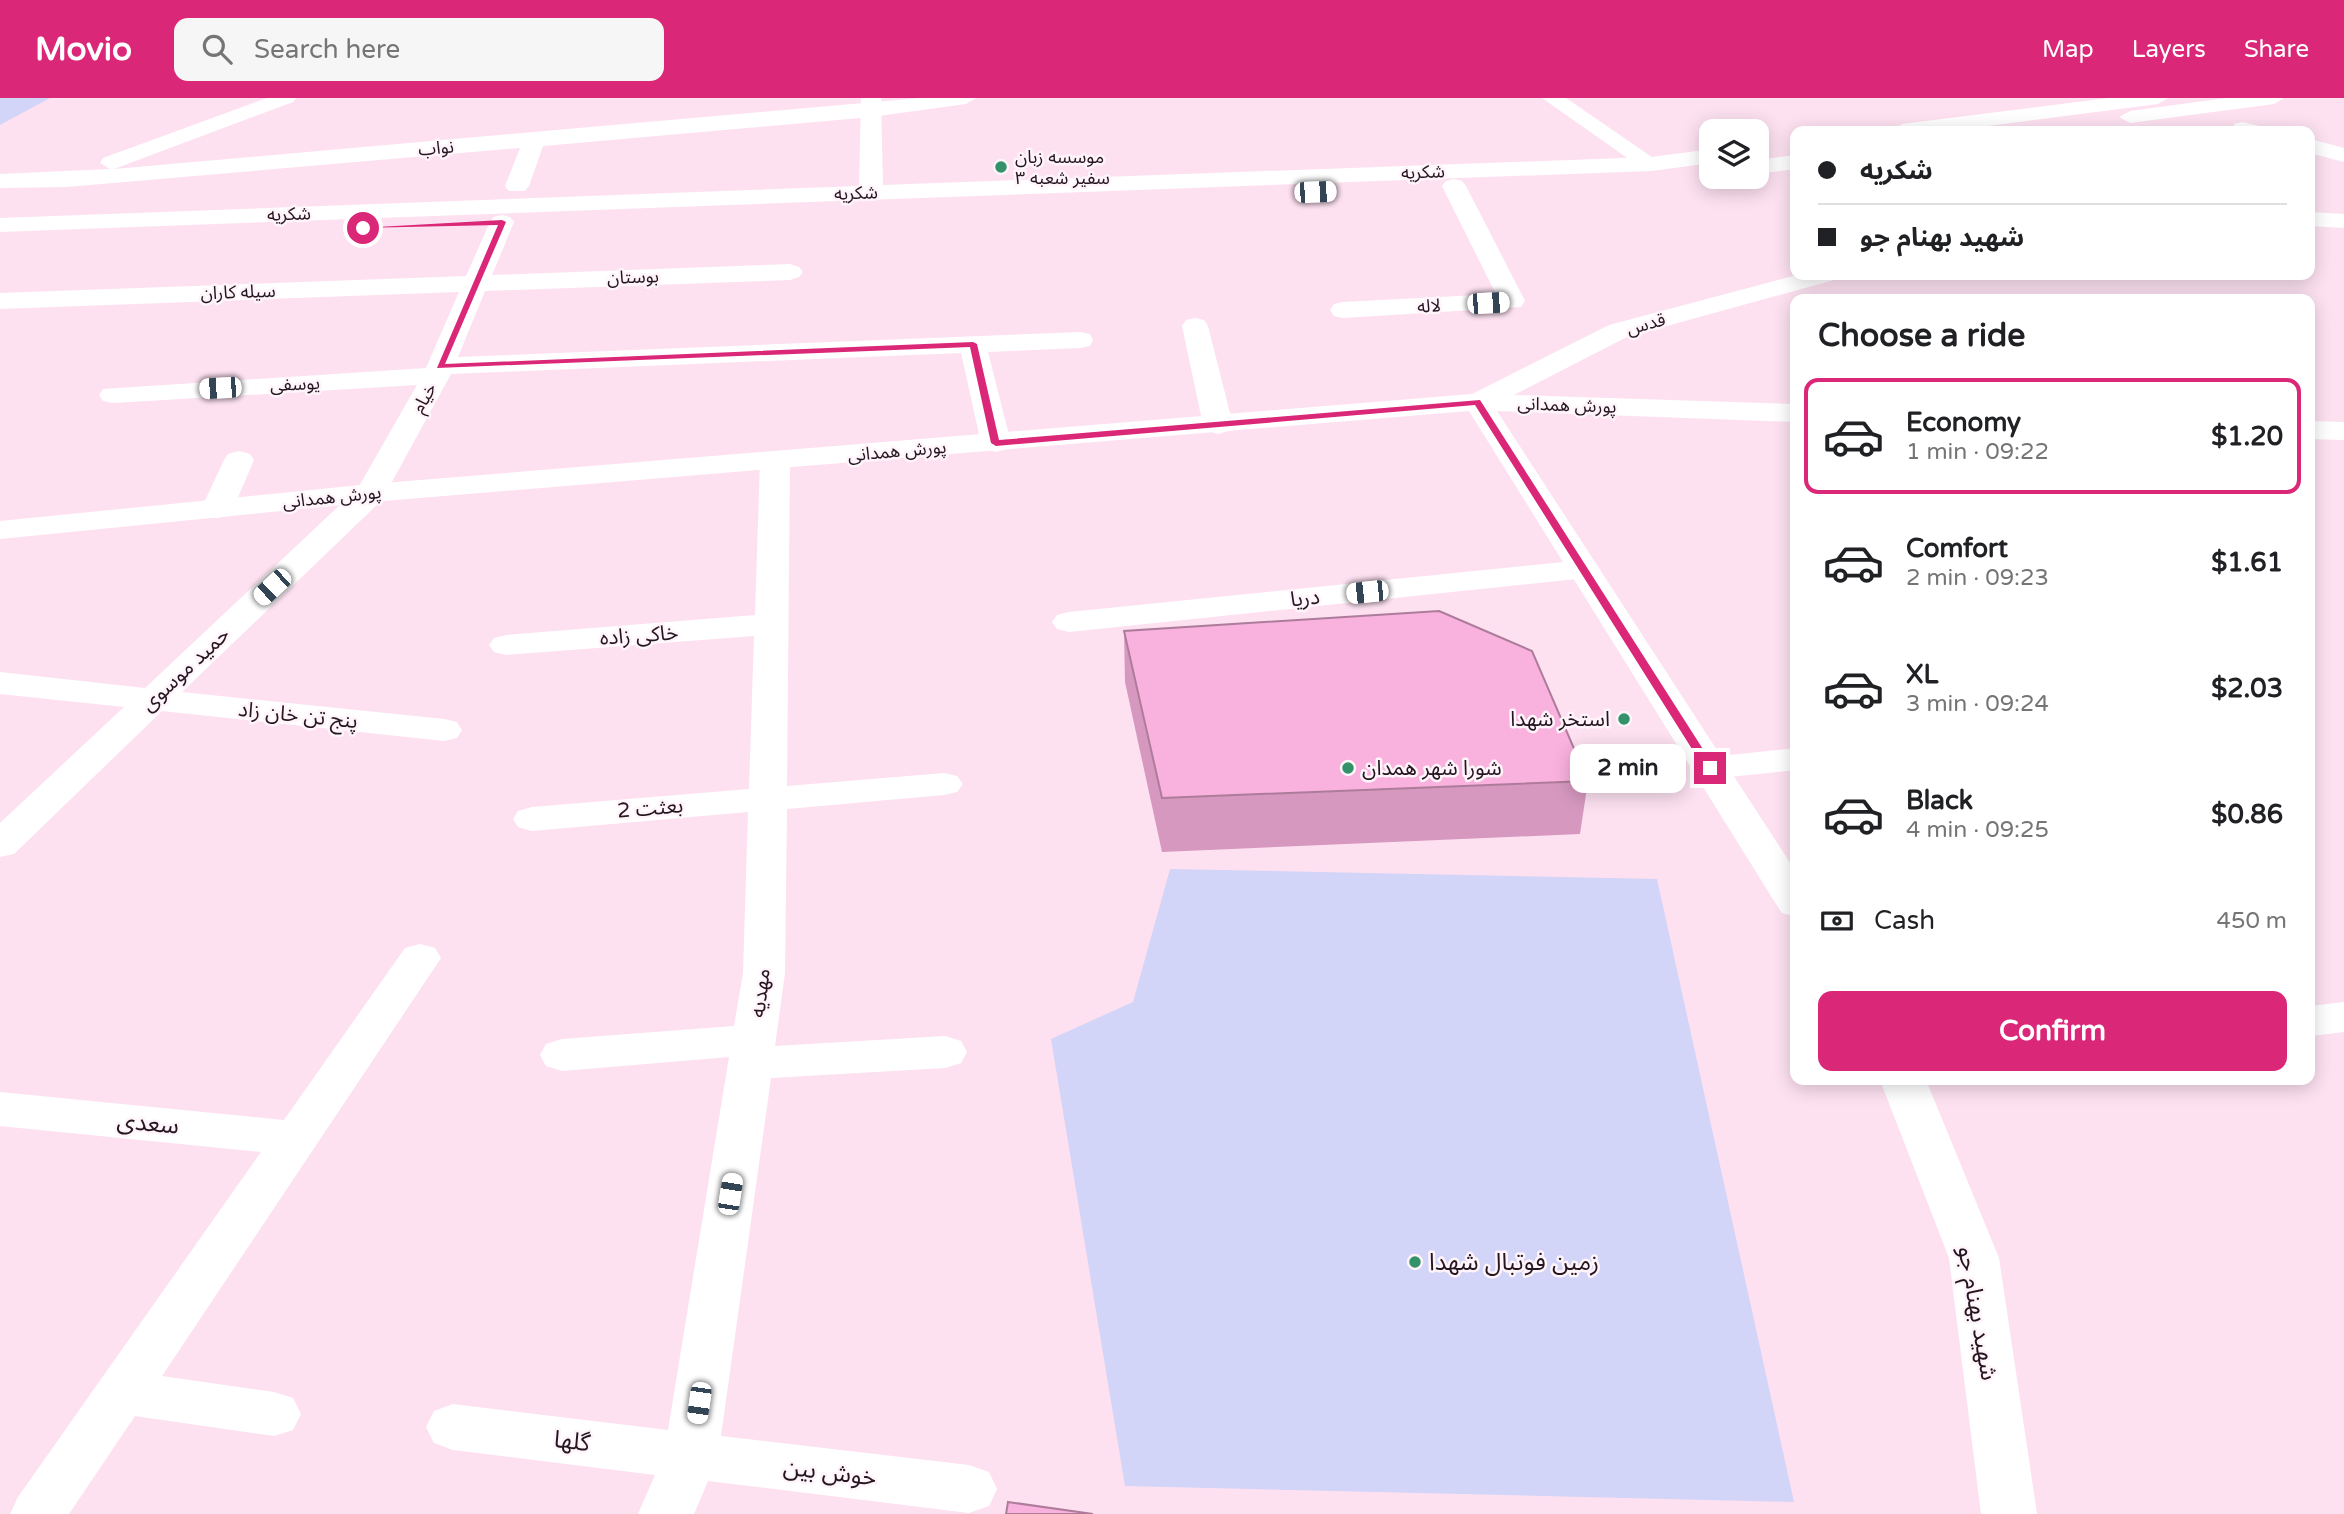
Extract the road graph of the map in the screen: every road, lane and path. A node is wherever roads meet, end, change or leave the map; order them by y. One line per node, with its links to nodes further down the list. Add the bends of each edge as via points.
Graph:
1 (286, 98): 22 (street)
2 (966, 98): 6 (street, نواب)
3 (1552, 98): 19 (street)
4 (2158, 98): 8 (street)
5 (2270, 99): 7 (street); 11 (street)
6 (871, 104): 12 (street, نواب); 26 (street)
7 (2131, 117): 9 (street); 10 (street)
8 (1941, 126)
9 (2062, 126)
10 (2157, 126)
11 (2246, 126)
12 (534, 140): 22 (street, نواب); 24 (street)
13 (1790, 146): 15 (street)
14 (2315, 147): 16 (street)
15 (1769, 148)
16 (2344, 155)
17 (1699, 158): 19 (street, شکریه)
18 (1790, 163): 20 (street)
19 (1651, 164): 26 (street, شکریه)
20 (1769, 165)
21 (1699, 174): 25 (street, شکریه)
22 (66, 180): 23 (street, نواب)
23 (0, 181)
24 (517, 186)
25 (1454, 186): 29 (street, شکریه); 36 (street, لاله, via 1512,301)
26 (870, 193): 30 (street, شکریه)
27 (2315, 219): 28 (street)
28 (2344, 221)
29 (502, 222): 31 (street, شکریه); 34 (street, خیام)
30 (0, 225)
31 (0, 241)
32 (790, 272): 34 (street, بوستان)
33 (1807, 280): 42 (street, قدس, via 1618,331)
34 (477, 282): 35 (street, سیله کاران); 40 (street, خیام)
35 (0, 301)
36 (1343, 310)
37 (1195, 326): 44 (street)
38 (1080, 340): 39 (street, یوسفی)
39 (973, 344): 40 (street, یوسفی); 47 (street)
40 (438, 371): 41 (street, یوسفی); 50 (street, خیام)
41 (113, 395)
42 (1477, 402): 43 (street, پورش همدانی); 44 (street, پورش همدانی); 53 (street)
43 (1790, 413)
44 (1218, 425): 47 (street, پورش همدانی)
45 (2315, 430): 46 (street)
46 (2344, 431)
47 (996, 443): 49 (street, پورش همدانی)
48 (239, 460): 51 (street)
49 (775, 461): 50 (street, پورش همدانی); 55 (street, مهدیه)
50 (371, 493): 51 (street, پورش همدانی); 58 (street, حمید موسوی)
51 (217, 509): 52 (street, پورش همدانی)
52 (0, 530)
53 (1584, 570): 54 (street, دریا); 61 (street)
54 (1069, 622)
55 (772, 624): 56 (street, خاکی زاده); 63 (street, مهدیه)
56 (506, 645)
57 (0, 683): 58 (street, پنج تن خان زاد)
58 (153, 699): 59 (street, پنج تن خان زاد); 65 (street, حمید موسوی)
59 (444, 730)
60 (1790, 760): 61 (street)
61 (1710, 768): 66 (street)
62 (944, 784): 63 (street, بعثت 2)
63 (768, 797): 64 (street, بعثت 2); 70 (street, مهدیه, via 764,973)
64 (532, 819)
65 (0, 845)
66 (1790, 895)
67 (420, 958): 75 (street)
68 (2344, 1017): 69 (street)
69 (2315, 1020)
70 (752, 1051): 71 (street); 72 (street); 79 (street, مهدیه)
71 (945, 1052)
72 (562, 1055)
73 (1905, 1085): 83 (street, شهید بهنام جو, via 1974,1258)
74 (0, 1109): 75 (street, سعدی)
75 (296, 1138): 76 (street)
76 (122, 1392): 77 (street); 81 (street)
77 (274, 1414)
78 (453, 1427): 79 (street, گلها)
79 (691, 1455): 80 (street, خوش بین); 82 (street, مهدیه)
80 (969, 1489)
81 (38, 1514)
82 (666, 1514)
83 (2009, 1514)

